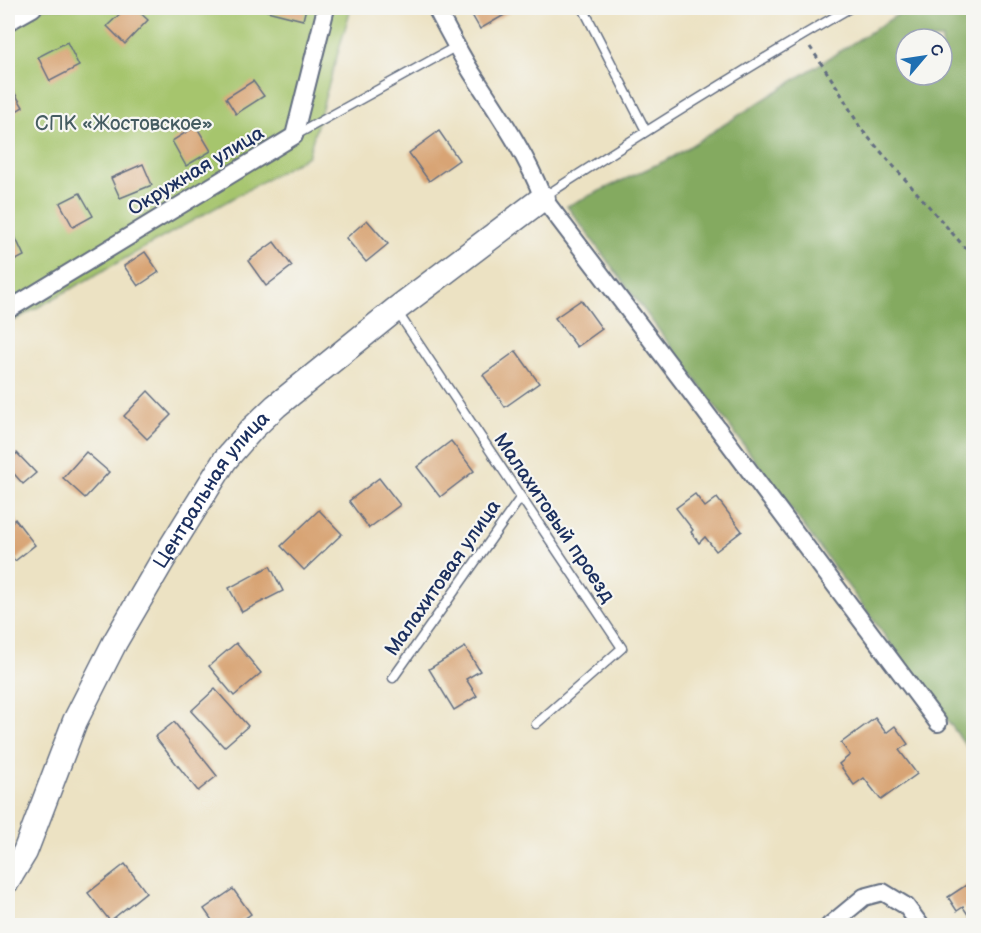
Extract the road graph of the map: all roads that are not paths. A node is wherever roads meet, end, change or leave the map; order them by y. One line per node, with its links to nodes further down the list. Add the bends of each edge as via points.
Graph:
1 (33, 8): 6 (street)
2 (326, 8): 9 (street, Окружная улица)
3 (436, 8): 7 (street)
4 (583, 8): 8 (lane)
5 (850, 8): 8 (lane)
6 (8, 22)
7 (457, 46): 9 (lane); 10 (street, via 524,156)
8 (646, 131): 10 (lane)
9 (294, 136): 11 (street, Окружная улица)
10 (543, 198): 12 (street, Центральная улица); 15 (street)
11 (8, 310)
12 (395, 310): 13 (lane, Малахитовый проезд); 17 (street, Центральная улица, via 276,406 225,460 115,642 75,721 25,852)
13 (521, 497): 14 (lane, Малахитовая улица); 16 (lane, Малахитовый проезд, via 622,648)
14 (393, 678)
15 (938, 723)
16 (536, 724)
17 (8, 880)
18 (829, 926): 19 (street, via 864,897 883,892 906,906)
19 (921, 926)

